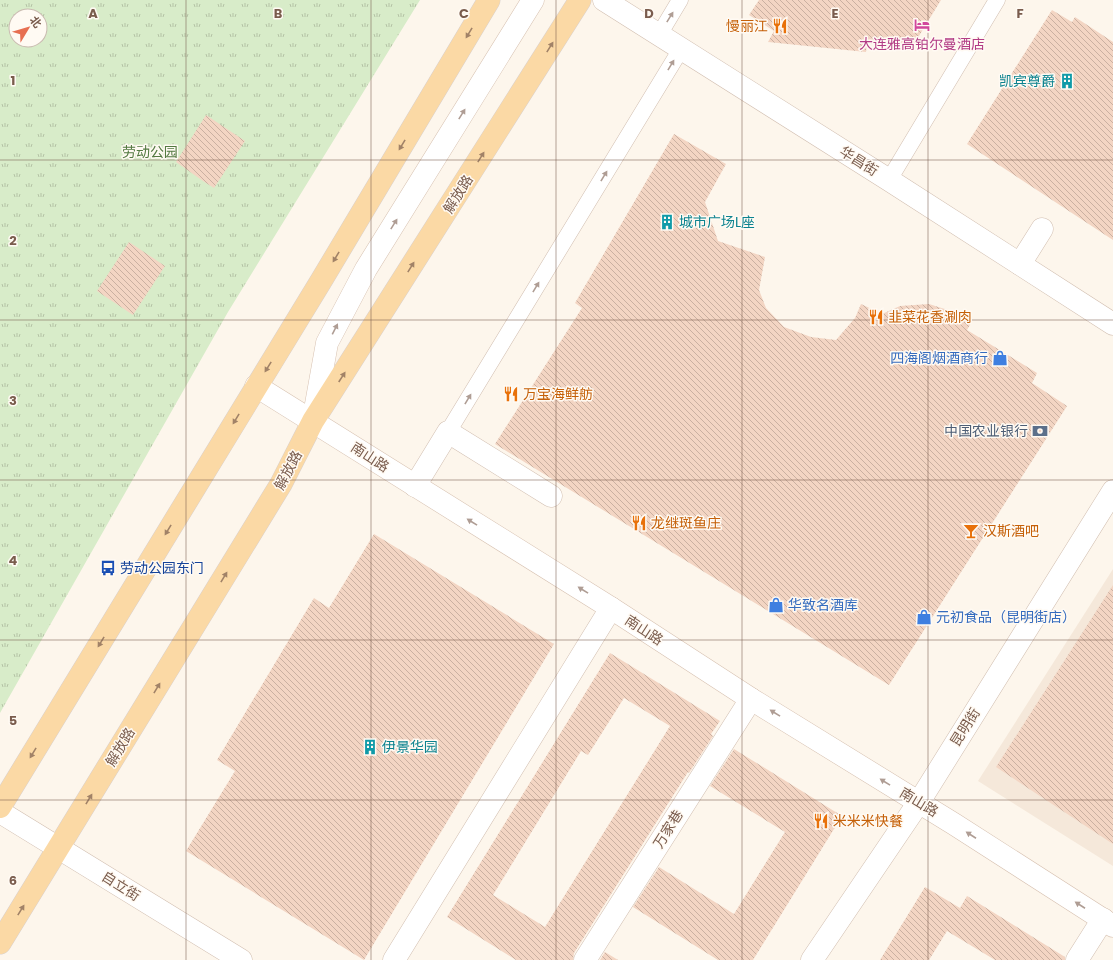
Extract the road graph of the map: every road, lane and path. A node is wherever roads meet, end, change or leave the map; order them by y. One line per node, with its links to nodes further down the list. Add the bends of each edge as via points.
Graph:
1 (489, 0): 13 (main road, one-way to 13)
2 (533, 0): 14 (street, one-way to 2, via 327,343 366,269)
3 (580, 0): 14 (main road, 解放路, one-way to 3)
4 (604, 0): 7 (street, 华昌街)
5 (680, 0): 7 (lane, one-way to 5)
6 (997, 0): 9 (lane)
7 (659, 35): 8 (street, 华昌街)
8 (681, 49): 9 (street, 华昌街); 15 (lane, one-way to 8)
9 (889, 180): 11 (street, 华昌街)
10 (1042, 229): 11 (street)
11 (1020, 264): 12 (street, 华昌街)
12 (1113, 324)
13 (256, 386): 14 (street, 南山路); 22 (main road, one-way to 22)
14 (313, 421): 16 (street, 南山路); 24 (main road, 解放路, one-way to 14, via 281,484)
15 (448, 432): 16 (street); 18 (street)
16 (415, 486): 19 (street, 南山路, one-way to 16)
17 (1113, 491): 21 (street, 昆明街)
18 (551, 496)
19 (611, 608): 20 (street, 南山路); 28 (street)
20 (751, 699): 21 (street, 南山路, one-way to 20); 29 (street, 万家巷)
21 (919, 802): 25 (street, 南山路, one-way to 21); 30 (street, 昆明街)
22 (0, 807)
23 (0, 812): 24 (street, 自立街)
24 (59, 848): 26 (main road, 解放路, one-way to 24); 27 (street, 自立街)
25 (1108, 922): 31 (street)
26 (0, 943)
27 (241, 960)
28 (394, 960)
29 (585, 960)
30 (812, 960)
31 (1077, 960)

